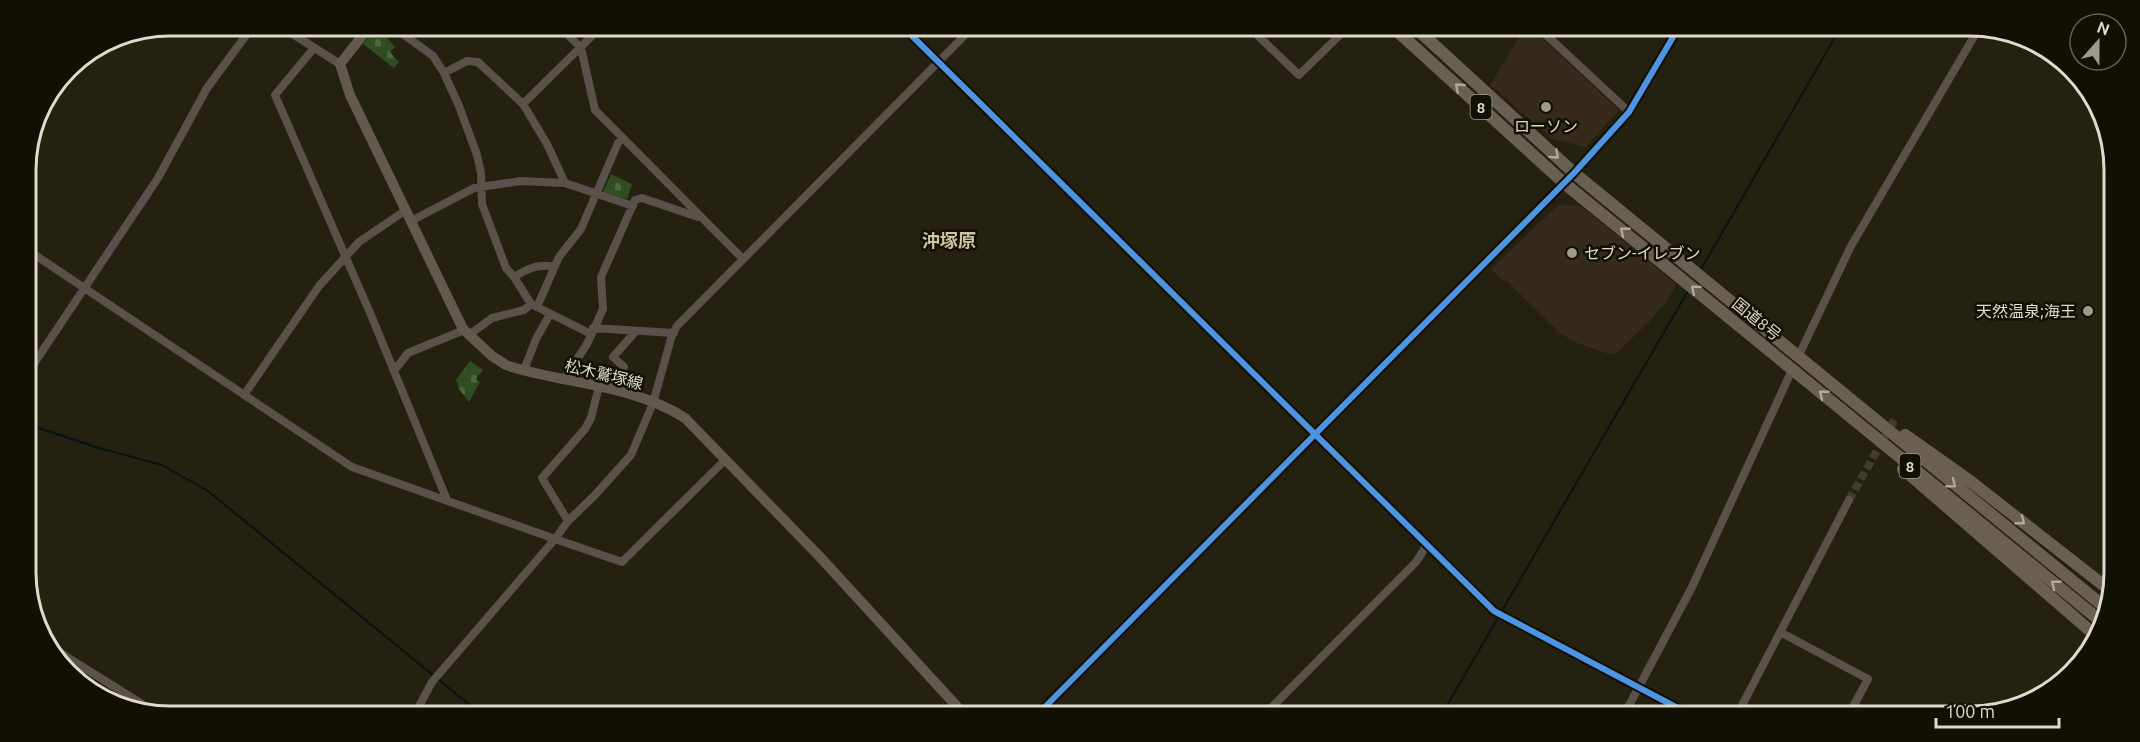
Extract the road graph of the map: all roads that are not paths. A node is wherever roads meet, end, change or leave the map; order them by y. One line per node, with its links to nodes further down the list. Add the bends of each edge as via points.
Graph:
1 (246, 36): 37 (street, via 207,88 158,178)
2 (295, 36): 16 (street)
3 (362, 36): 19 (main road)
4 (406, 36): 20 (street, via 433,56)
5 (569, 36): 17 (street)
6 (592, 36): 17 (street)
7 (913, 36): 18 (street)
8 (964, 36): 18 (street)
9 (1258, 36): 10 (street, via 1299,75)
10 (1339, 36)
11 (1402, 36): 26 (highway, 国道8号 / 8, one-way to 11)
12 (1424, 36): 24 (highway, 国道8号 / 8, one-way to 24)
13 (1547, 36): 22 (street)
14 (1674, 36): 22 (street)
15 (1974, 36): 44 (street, via 1851,246)
16 (314, 48): 19 (street); 33 (street, via 275,95)
17 (581, 48): 21 (street); 23 (street, via 595,110)
18 (939, 62): 34 (street); 55 (street)
19 (340, 64): 30 (main road, 松木鷲塚線, via 350,95)
20 (444, 73): 21 (street, via 467,61 478,62); 27 (street, via 477,155)
21 (523, 104): 25 (street)
22 (1629, 112): 24 (street)
23 (622, 138): 28 (street); 31 (street)
24 (1574, 172): 26 (street); 44 (highway, 国道8号 / 8)
25 (565, 183): 27 (street, via 521,181); 28 (street)
26 (1564, 183): 47 (highway, 国道8号 / 8, one-way to 26); 55 (street)
27 (482, 188): 30 (street); 36 (street, via 482,204 495,241)
28 (596, 193): 29 (street); 35 (street, via 581,229)
29 (633, 206): 31 (street, via 642,198); 40 (street, via 601,277 603,309)
30 (409, 215): 33 (street, via 374,231); 42 (main road, 松木鷲塚線)
31 (699, 217): 34 (street)
32 (36, 256): 37 (street)
33 (345, 257): 48 (street); 52 (street, via 319,286)
34 (743, 260): 43 (street, via 684,318)
35 (554, 267): 36 (street, via 528,269); 38 (street)
36 (514, 277): 38 (street)
37 (84, 287): 45 (street); 52 (street)
38 (534, 306): 39 (street); 42 (street, via 492,318)
39 (550, 314): 40 (street); 46 (street)
40 (592, 331): 41 (street); 49 (street)
41 (636, 331): 43 (street); 50 (street, via 613,357 624,367)
42 (466, 333): 46 (main road, 松木鷲塚線, via 492,356); 48 (street, via 408,353)
43 (674, 333): 53 (street)
44 (1799, 355): 51 (highway, 国道8号 / 8)
45 (36, 360)
46 (524, 370): 49 (main road, 松木鷲塚線)
47 (1792, 370): 54 (highway, 国道8号 / 8, one-way to 47); 68 (street, via 1692,587)
48 (394, 371): 57 (street)
49 (564, 379): 50 (main road, 松木鷲塚線)
50 (604, 387): 53 (main road, 松木鷲塚線); 59 (street, via 585,429 542,478)
51 (1837, 388): 62 (highway, 8, one-way to 62, via 1970,481); 63 (highway, 国道8号 / 8, one-way to 63)
52 (244, 395): 57 (street, via 352,467)
53 (653, 403): 56 (main road, 松木鷲塚線, via 685,418); 59 (street, via 630,455)
54 (1851, 417): 64 (highway, 国道8号 / 8, one-way to 54); 65 (highway, 8, via 1915,481)
55 (1316, 435): 61 (street); 72 (street)
56 (726, 459): 60 (street, via 622,562); 71 (main road, 松木鷲塚線)
57 (447, 500): 60 (street)
58 (1849, 500): 66 (street)
59 (568, 521): 60 (street)
60 (555, 539): 70 (street, via 432,682)
61 (1427, 545): 68 (street, via 1494,610); 73 (street, via 1416,562)
62 (2103, 585)
63 (2100, 603)
64 (2096, 617)
65 (2090, 631)
66 (1780, 632): 76 (street); 77 (street, via 1868,679)
67 (67, 657): 69 (street)
68 (1639, 687): 74 (street); 75 (street)
69 (138, 702)
70 (419, 706)
71 (956, 706)
72 (1045, 706)
73 (1273, 706)
74 (1629, 706)
75 (1674, 706)
76 (1742, 706)
77 (1853, 706)

